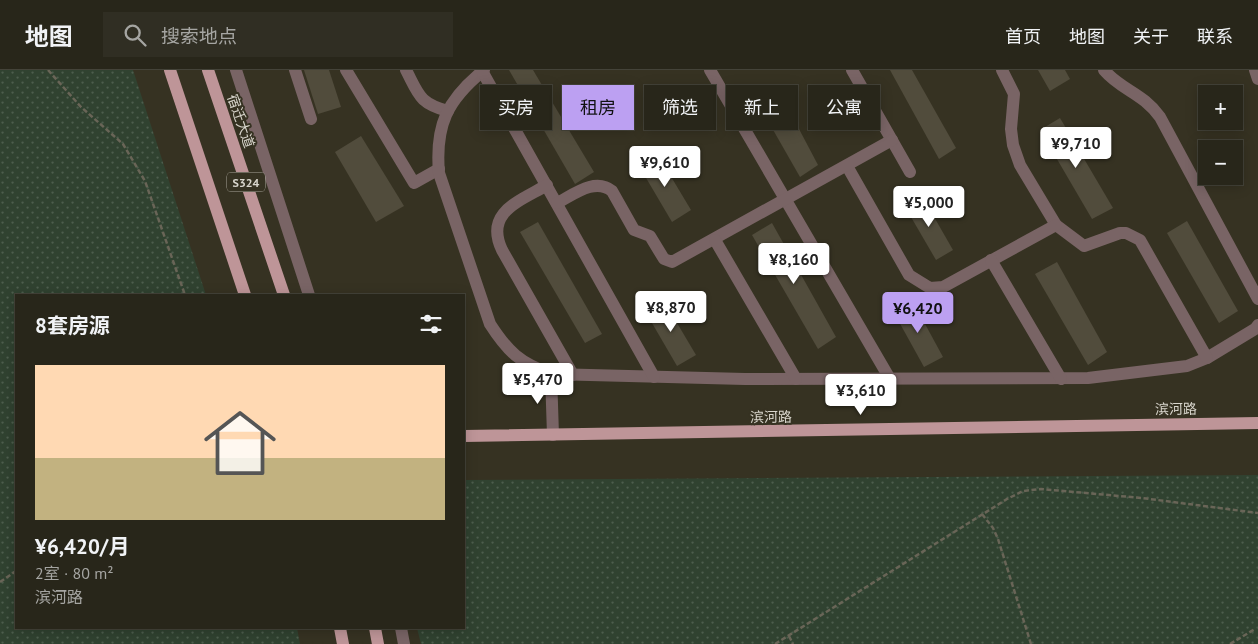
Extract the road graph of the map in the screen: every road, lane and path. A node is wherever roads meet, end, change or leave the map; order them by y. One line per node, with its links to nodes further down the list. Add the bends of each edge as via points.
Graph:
1 (48, 70): 27 (path, via 81,107 122,144 145,181)
2 (170, 70): 28 (main road, S324)
3 (208, 70): 29 (main road, 宿迁大道 / S324)
4 (236, 70): 30 (street)
5 (295, 70): 16 (street)
6 (346, 70): 19 (street, via 414,183)
7 (406, 70): 15 (street, via 422,99)
8 (852, 70): 17 (street)
9 (1002, 70): 24 (street, via 1014,94 1011,117 1013,145 1020,165)
10 (1104, 70): 31 (street, via 1145,99 1160,117)
11 (1255, 70): 14 (street)
12 (483, 71): 15 (street, via 453,101); 21 (street)
13 (714, 73): 22 (street)
14 (1258, 79)
15 (448, 111): 19 (street, via 438,147)
16 (311, 119)
17 (892, 140): 18 (street); 20 (street)
18 (847, 166): 22 (street); 26 (street, via 909,275 922,285 936,289 943,287)
19 (439, 169): 34 (street, via 490,324 515,357 530,367)
20 (910, 172)
21 (547, 185): 23 (street); 35 (street, via 509,208 500,217 496,233 502,250)
22 (786, 200): 25 (street); 38 (street)
23 (557, 203): 25 (street, via 586,188 608,187 634,230 650,236 668,262 679,260); 36 (street)
24 (1056, 224): 26 (street); 33 (street, via 1084,246 1120,233 1140,240)
25 (715, 240): 37 (street)
26 (991, 260): 39 (street)
27 (185, 294)
28 (245, 294)
29 (284, 294)
30 (309, 294)
31 (1258, 298)
32 (1258, 325): 33 (street)
33 (1206, 358): 39 (street, via 1187,366)
34 (551, 374): 35 (street); 41 (street)
35 (573, 375): 36 (street)
36 (654, 377): 37 (street)
37 (796, 379): 38 (street)
38 (890, 379): 39 (street)
39 (1060, 379)
40 (1258, 423): 41 (main road, 滨河路)
41 (553, 435): 42 (main road, 滨河路)
42 (465, 436)
43 (1258, 512): 44 (path, via 1041,489 1023,491)
44 (982, 514): 51 (path); 57 (path, via 994,528)
45 (15, 572): 46 (path)
46 (0, 582)
47 (340, 629): 52 (main road)
48 (375, 629): 53 (main road)
49 (402, 629): 54 (street)
50 (1255, 629): 58 (path)
51 (789, 636): 55 (path); 56 (path)
52 (343, 644)
53 (378, 644)
54 (404, 644)
55 (776, 644)
56 (793, 644)
57 (1031, 644)
58 (1230, 644)

